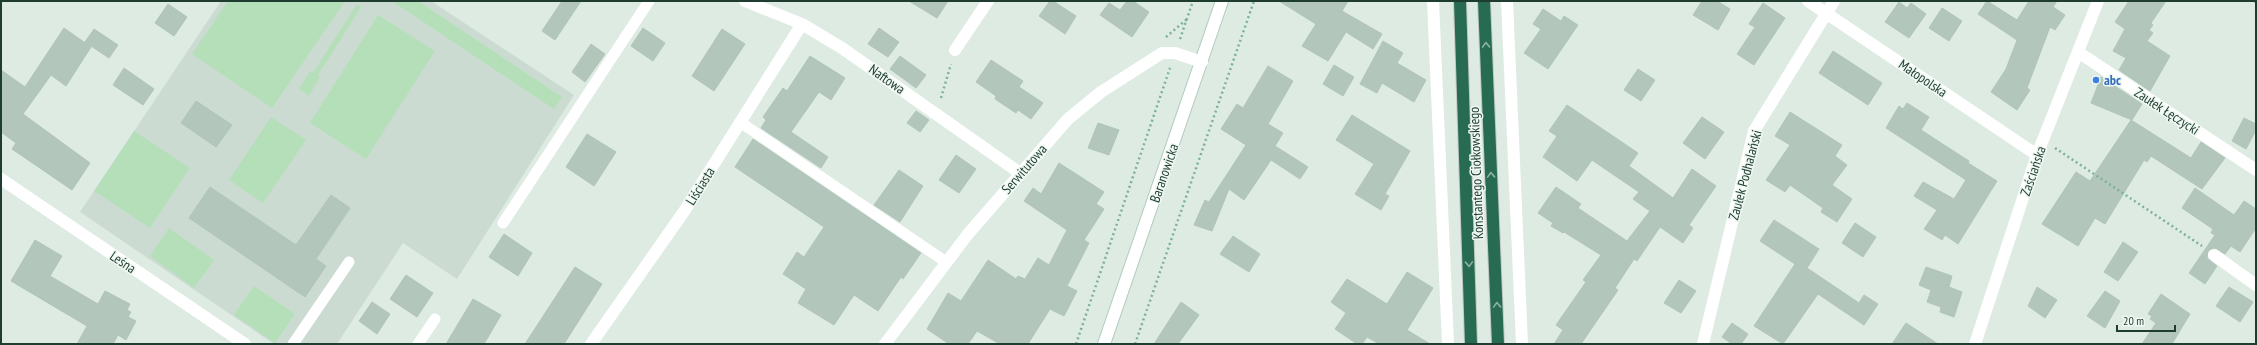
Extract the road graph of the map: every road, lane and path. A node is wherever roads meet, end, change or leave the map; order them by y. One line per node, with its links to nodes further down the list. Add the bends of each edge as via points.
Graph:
1 (649, 1): 27 (lane)
2 (745, 1): 15 (street, Naftowa)
3 (988, 1): 16 (street)
4 (1193, 1): 18 (path)
5 (1222, 1): 19 (street, Baranowicka)
6 (1254, 1): 40 (path)
7 (1433, 1): 41 (street)
8 (1460, 1): 42 (highway, Konstantego Ciołkowskiego, one-way to 42)
9 (1484, 1): 43 (highway, Konstantego Ciołkowskiego, one-way to 9)
10 (1507, 1): 44 (street)
11 (1808, 1): 14 (street, Małopolska)
12 (1834, 1): 14 (street, Zaułek Podhalański)
13 (2098, 1): 17 (street, Zaściańska)
14 (1826, 12): 23 (street, Małopolska); 45 (street, Zaułek Podhalański, via 1754,131)
15 (802, 24): 21 (street, Liściasta); 25 (street, Naftowa, via 842,48)
16 (955, 50): 20 (path)
17 (2078, 52): 22 (street, Zaściańska); 24 (street, Zaułek Łęczycki)
18 (1175, 53): 19 (street, Serwitutowa); 25 (street, Serwitutowa, via 1162,53 1101,92 1068,119); 38 (path)
19 (1202, 62): 39 (street, Baranowicka)
20 (940, 101)
21 (740, 122): 30 (lane); 36 (street, Liściasta, via 684,210)
22 (2043, 140): 23 (street, Zaściańska); 28 (path)
23 (2037, 156): 46 (street, Zaściańska)
24 (2256, 170)
25 (1020, 173): 30 (street, Serwitutowa)
26 (1, 179): 33 (street, Leśna)
27 (503, 223)
28 (2214, 255): 31 (street)
29 (348, 262): 34 (lane)
30 (946, 262): 37 (street, Serwitutowa)
31 (2256, 284)
32 (435, 319): 35 (lane)
33 (245, 344)
34 (294, 344)
35 (418, 344)
36 (591, 344)
37 (885, 344)
38 (1076, 344)
39 (1104, 344)
40 (1135, 344)
41 (1448, 344)
42 (1471, 344)
43 (1498, 344)
44 (1522, 344)
45 (1704, 344)
46 (1975, 344)

